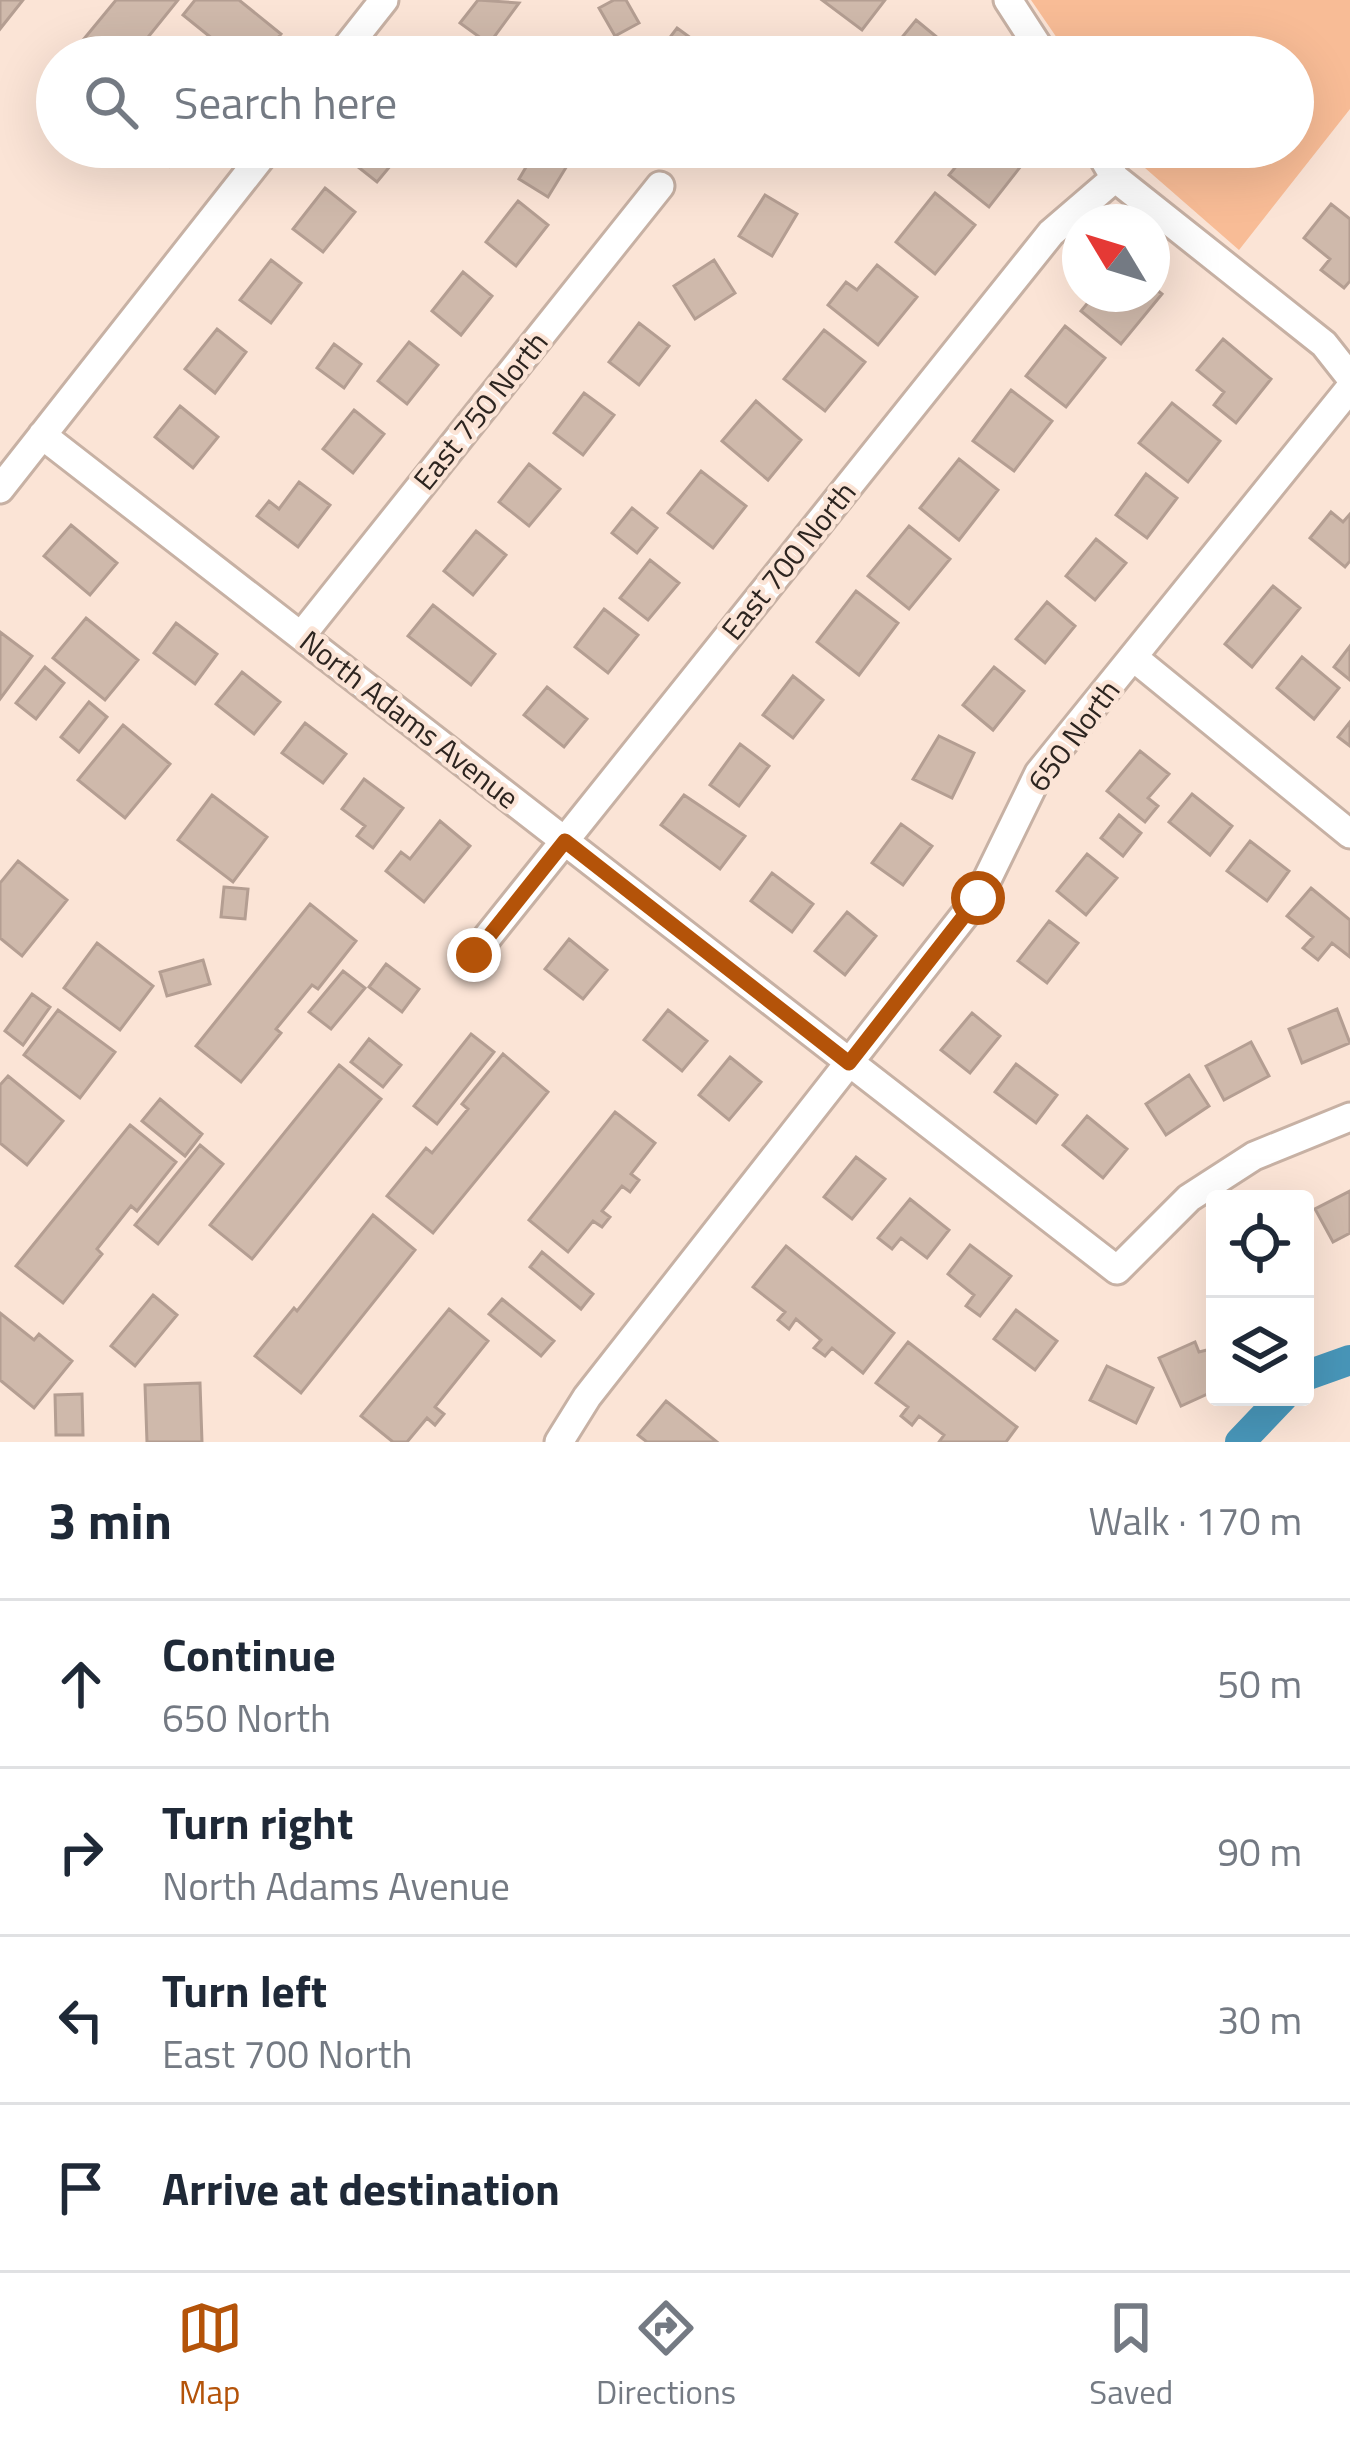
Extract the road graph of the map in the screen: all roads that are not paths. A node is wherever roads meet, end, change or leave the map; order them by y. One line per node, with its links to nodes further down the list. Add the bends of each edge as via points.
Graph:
1 (384, 0): 3 (street)
2 (1008, 0): 4 (street)
3 (356, 36)
4 (1031, 36)
5 (252, 168): 11 (street)
6 (1109, 168): 7 (street)
7 (1114, 178): 9 (street, via 1324,344); 16 (street, East 700 North, via 1051,233)
8 (661, 186): 13 (street, East 750 North)
9 (1350, 377)
10 (1350, 388): 14 (street, 650 North)
11 (42, 435): 12 (street); 13 (street, North Adams Avenue)
12 (0, 489)
13 (301, 636): 16 (street, North Adams Avenue)
14 (1133, 657): 15 (street); 18 (street, 650 North, via 1040,773 978,898)
15 (1350, 833)
16 (565, 841): 17 (street, East 700 North); 18 (street, North Adams Avenue)
17 (474, 955)
18 (849, 1063): 19 (street, North Adams Avenue, via 1117,1270 1189,1198 1254,1156); 20 (street, 650 North)
19 (1350, 1117)
20 (559, 1442)

